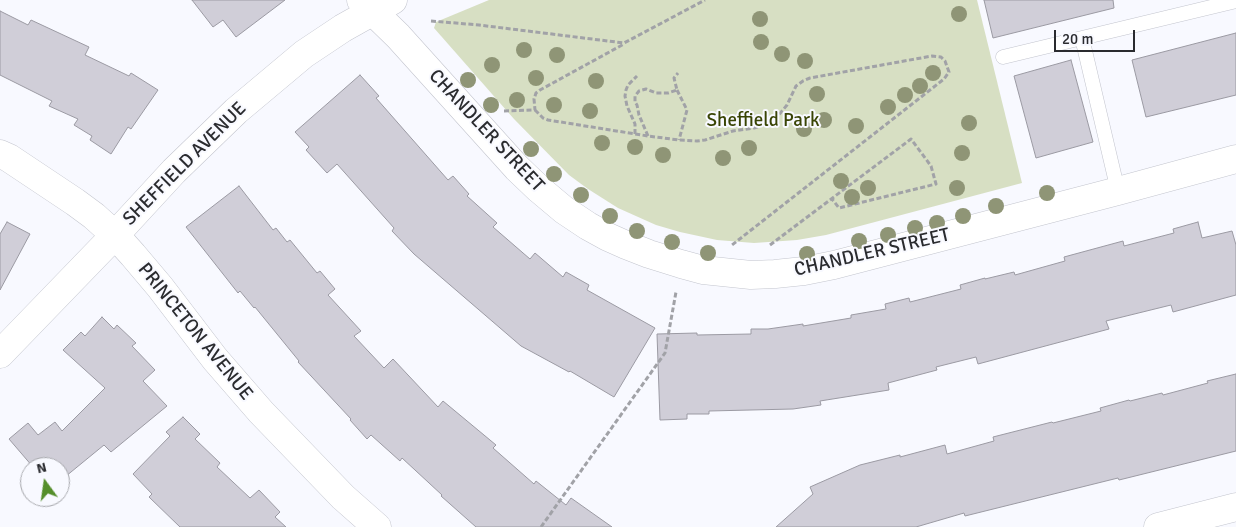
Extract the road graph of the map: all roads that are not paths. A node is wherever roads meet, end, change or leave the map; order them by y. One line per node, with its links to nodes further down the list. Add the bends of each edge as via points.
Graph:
1 (1236, 1): 3 (lane)
2 (375, 4): 7 (street, CHANDLER STREET, via 398,36 496,145 564,210 608,238 688,266 751,274 804,271); 8 (street, SHEFFIELD AVENUE, via 304,54 236,111)
3 (1082, 38): 4 (lane); 7 (lane)
4 (1002, 57)
5 (0, 154): 8 (street, PRINCETON AVENUE, via 75,202)
6 (1236, 159): 7 (street, CHANDLER STREET)
7 (1118, 191)
8 (115, 235): 9 (street, SHEFFIELD AVENUE); 11 (street, PRINCETON AVENUE, via 260,412)
9 (0, 354)
10 (1236, 507): 12 (street)
11 (377, 527)
12 (1158, 527)

